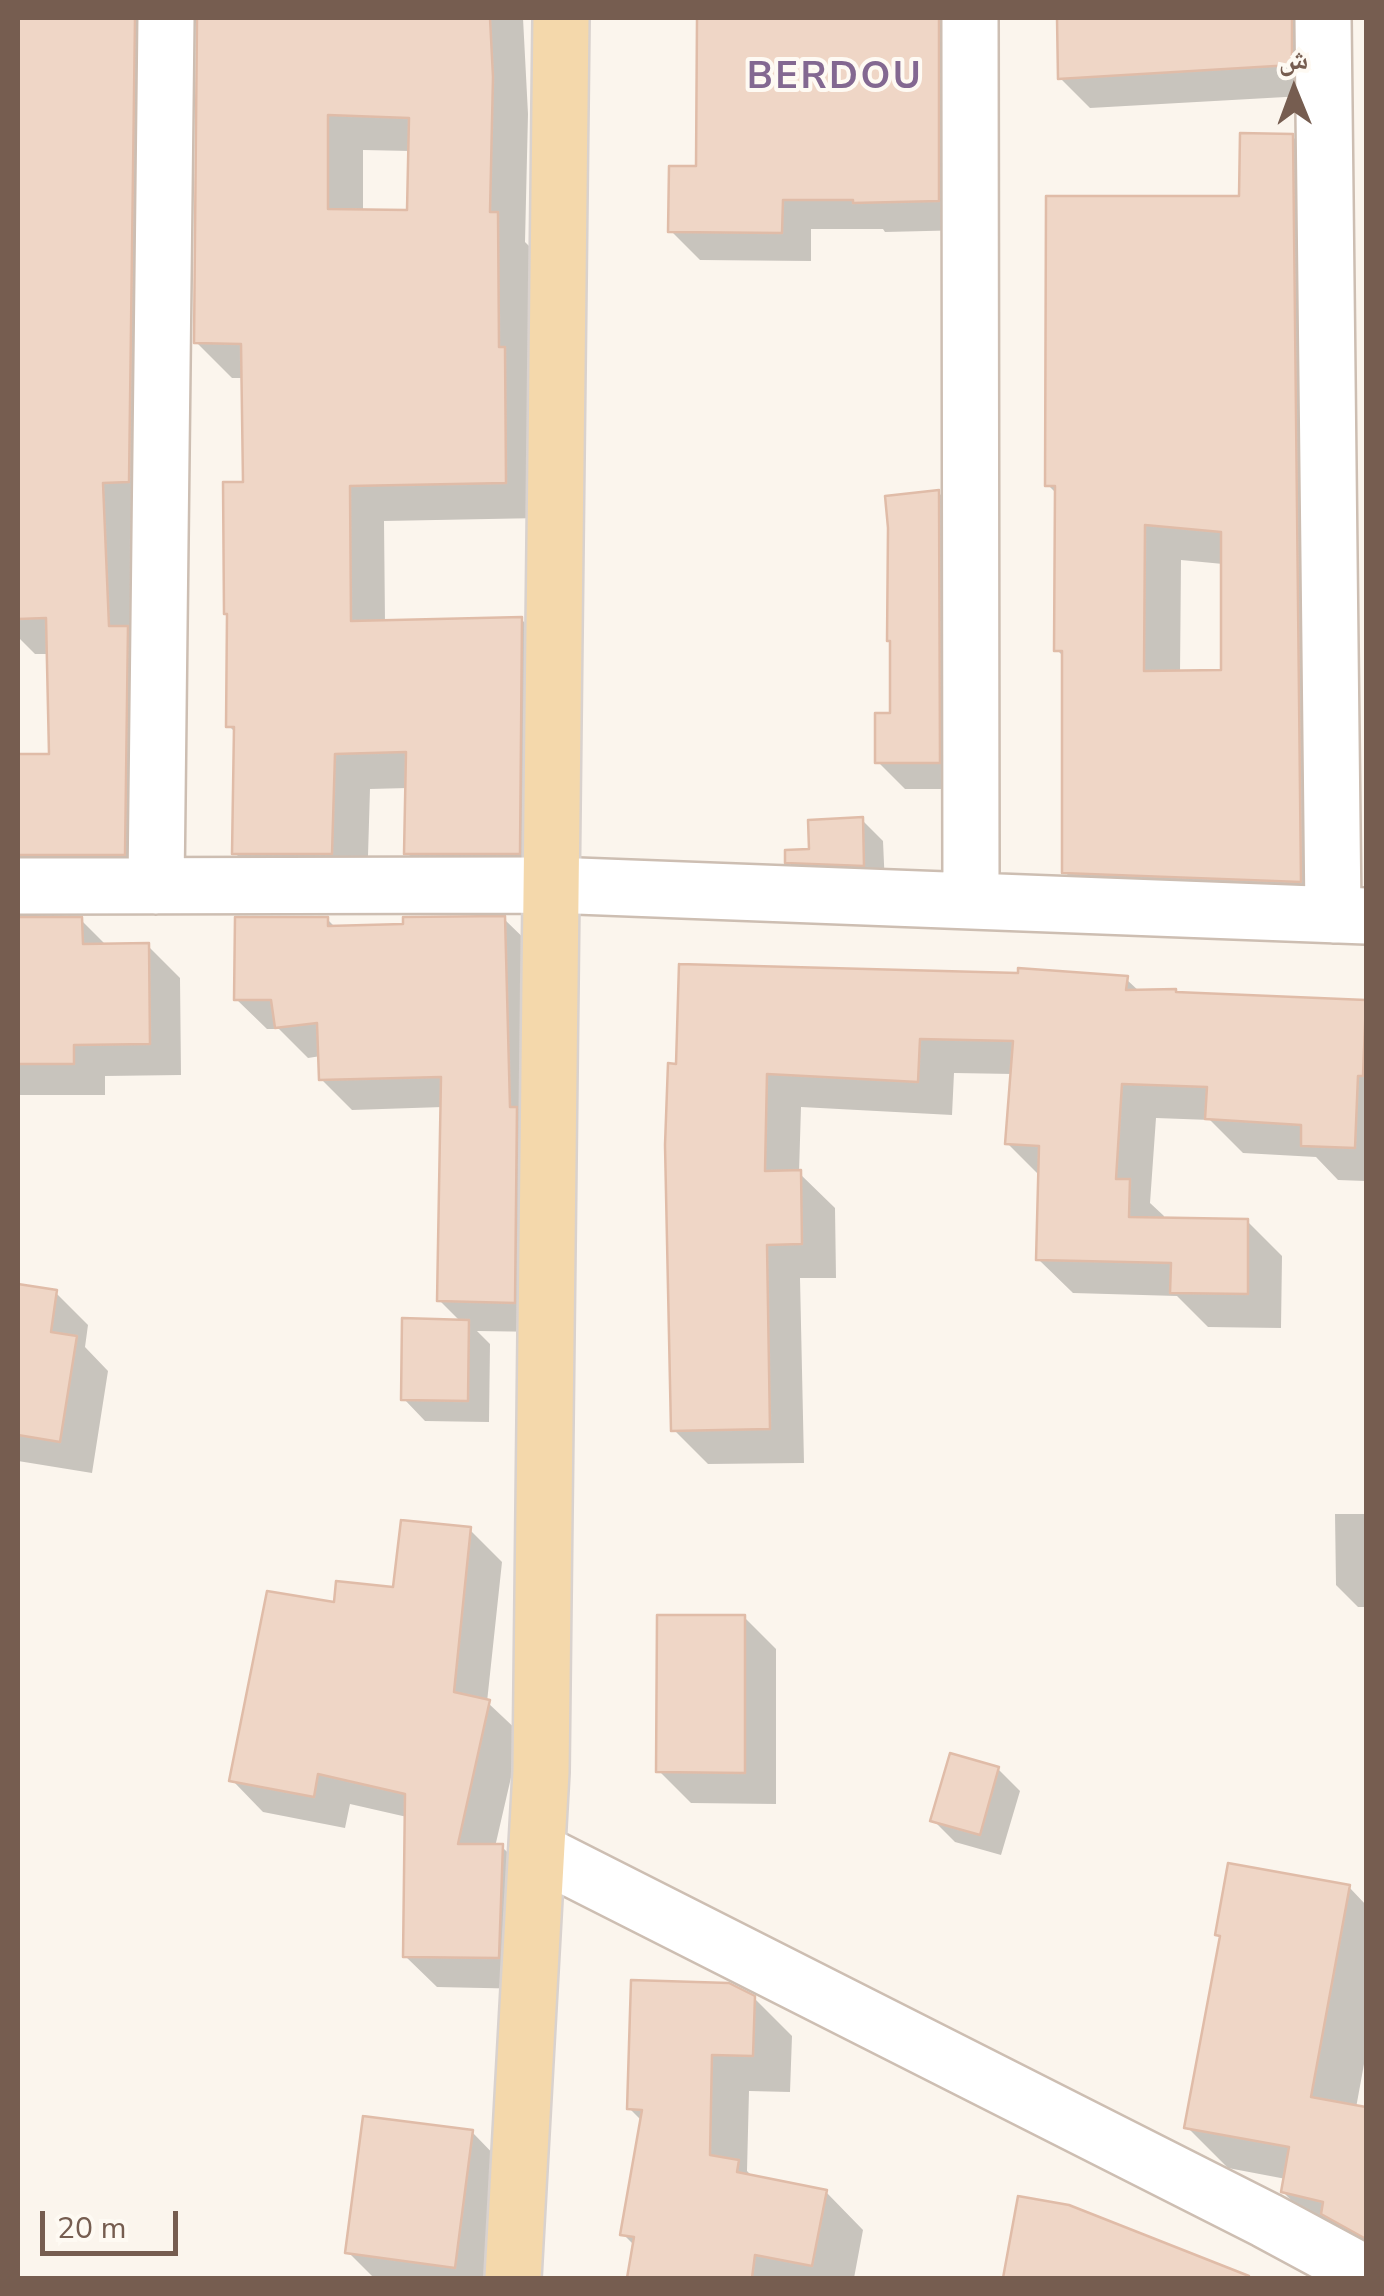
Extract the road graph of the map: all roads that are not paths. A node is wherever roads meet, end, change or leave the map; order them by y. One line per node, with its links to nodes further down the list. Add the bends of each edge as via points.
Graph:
1 (166, 18): 7 (street)
2 (560, 18): 5 (main road)
3 (970, 18): 8 (street)
4 (1323, 18): 9 (street)
5 (551, 885): 7 (street); 8 (street); 10 (main road)
6 (18, 886): 7 (street)
7 (156, 886)
8 (970, 901): 9 (street)
9 (1350, 916)
10 (537, 1851): 11 (street); 12 (main road)
11 (1366, 2274)
12 (513, 2278)

